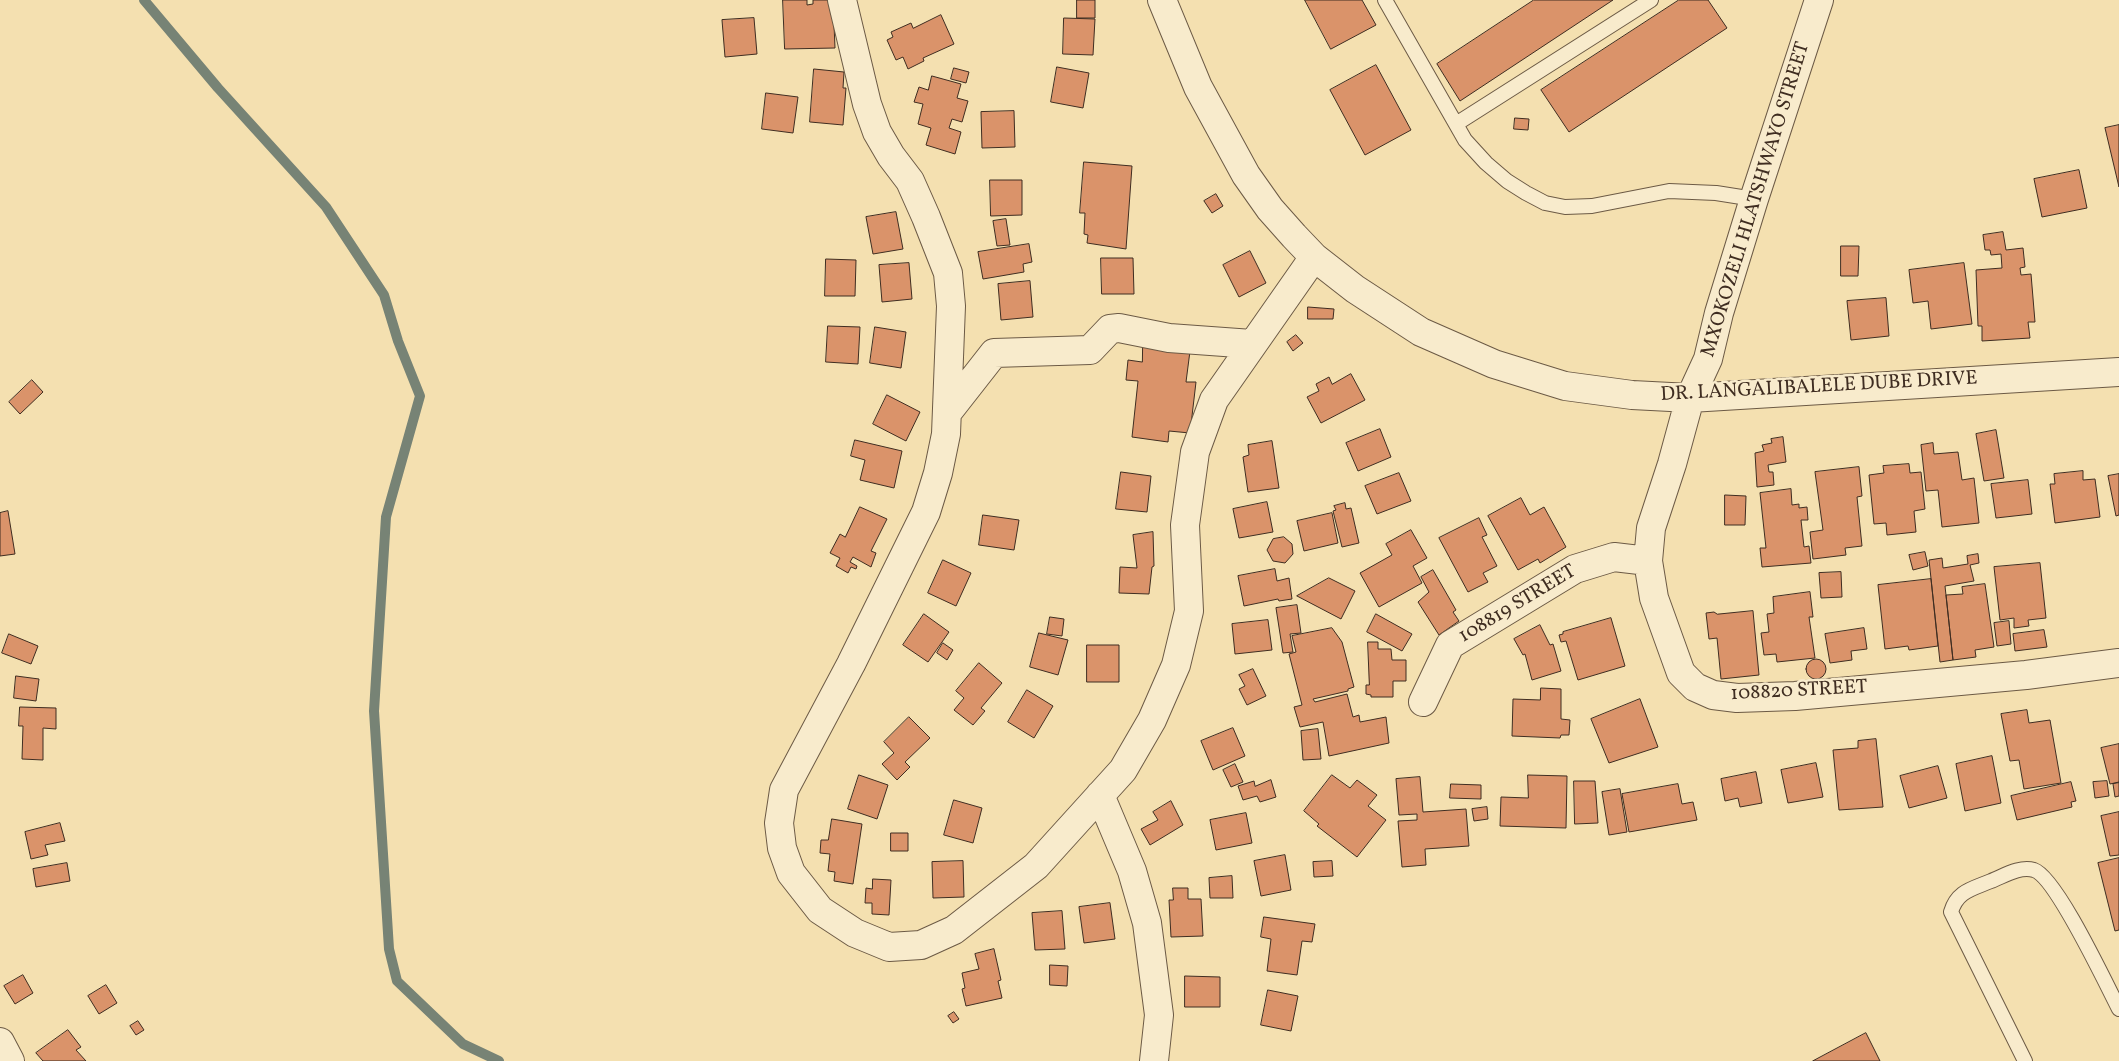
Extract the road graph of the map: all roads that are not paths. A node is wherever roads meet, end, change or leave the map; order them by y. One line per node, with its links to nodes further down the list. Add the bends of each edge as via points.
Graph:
1 (842, 0): 12 (street, via 877,132 910,181 948,273 952,306)
2 (1162, 0): 8 (street, DR. LANGALIBALELE DUBE DRIVE, via 1198,87 1246,175 1270,209)
3 (1386, 0): 6 (lane)
4 (1651, 0): 6 (lane)
5 (1819, 0): 7 (street, MXOKOZELI HLATSHWAYO STREET)
6 (1456, 124): 7 (lane, via 1465,140 1507,182 1545,203 1565,207 1592,206 1669,191)
7 (1754, 199): 11 (street, MXOKOZELI HLATSHWAYO STREET, via 1708,359)
8 (1314, 257): 9 (street); 11 (street, DR. LANGALIBALELE DUBE DRIVE, via 1355,289 1421,332 1494,364 1565,386 1632,395)
9 (1252, 344): 12 (street, via 1169,338 1120,328 1110,329 1090,350 994,352); 16 (street, via 1214,400 1195,452 1185,525 1190,611 1176,665 1152,720 1123,770)
10 (2119, 372): 11 (street, DR. LANGALIBALELE DUBE DRIVE)
11 (1690, 398): 13 (street, 108820 STREET, via 1651,528)
12 (947, 413): 16 (street, via 938,473 926,512 784,790 779,823 782,848 792,873 820,910 855,933 890,947 921,945 954,930 1036,866)
13 (1648, 561): 14 (street, 108820 STREET, via 1654,598 1681,673 1695,687 1713,695 1737,698 1795,696 2026,675); 15 (street, 108819 STREET, via 1614,557 1574,569 1450,645)
14 (2119, 663)
15 (1423, 702)
16 (1100, 795): 20 (street, via 1132,871 1147,923 1159,1015)
17 (2119, 1009): 21 (lane, via 2057,892 2036,870 2022,869 1964,892 1954,900 1951,912)
18 (0, 1042): 19 (street)
19 (10, 1061)
20 (1154, 1061)
21 (2025, 1061)

